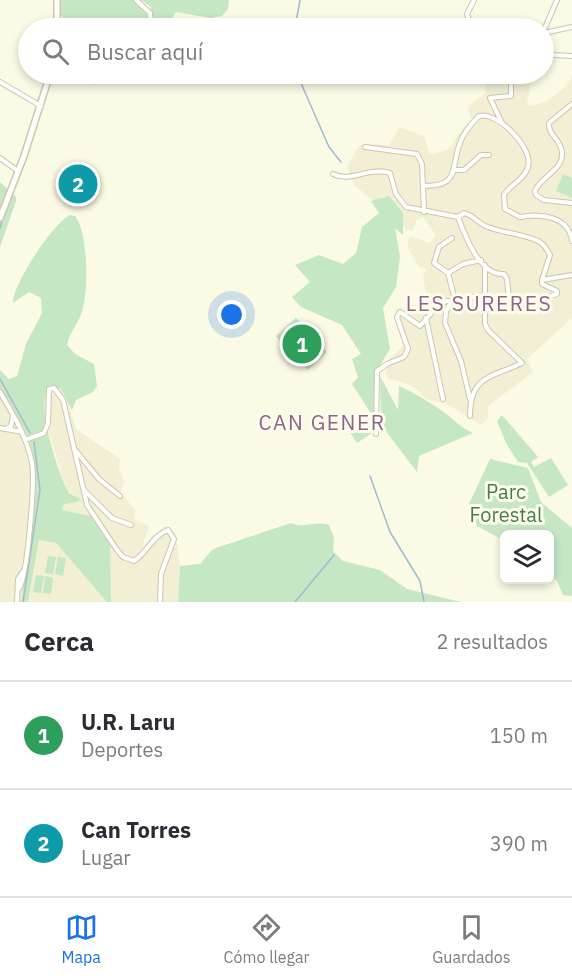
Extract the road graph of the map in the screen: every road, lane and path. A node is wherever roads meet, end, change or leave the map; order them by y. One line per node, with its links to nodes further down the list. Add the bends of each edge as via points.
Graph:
1 (57, 0): 5 (street)
2 (136, 0): 6 (street)
3 (474, 0): 7 (street)
4 (557, 0): 8 (street)
5 (57, 18)
6 (150, 18)
7 (468, 18)
8 (549, 18)
9 (572, 27): 10 (street)
10 (554, 32)
11 (554, 54): 12 (street)
12 (572, 56)
13 (0, 82): 17 (street)
14 (47, 84): 17 (street)
15 (511, 84): 18 (street, via 511,96 490,98)
16 (572, 105): 26 (street, via 549,123 562,158 535,193 544,200)
17 (41, 106): 23 (street)
18 (504, 126): 22 (street, via 489,116 479,116 460,141); 31 (street, via 524,144 529,157 526,172 504,195 505,209 520,217 533,214 561,222 569,229)
19 (365, 147): 25 (street, via 417,154 422,164)
20 (489, 155): 22 (street, via 481,155 465,170)
21 (0, 158): 23 (street)
22 (455, 170): 25 (street, via 445,183)
23 (18, 171): 29 (street)
24 (333, 174): 27 (street, via 341,178 375,170 390,173 404,205)
25 (423, 186): 27 (street)
26 (572, 203)
27 (424, 212): 28 (street)
28 (458, 217): 32 (street); 36 (street, via 464,213 505,234 537,240 550,255)
29 (0, 218)
30 (452, 238): 34 (street, via 439,247 434,262)
31 (572, 242)
32 (481, 260): 33 (street); 34 (street)
33 (485, 265): 36 (street, via 495,275 504,274 507,297 515,302 534,302 557,294); 37 (street)
34 (448, 273): 38 (street)
35 (572, 275): 36 (street)
36 (542, 280)
37 (485, 295): 38 (street); 42 (street, via 488,330 522,363 479,383)
38 (453, 300): 39 (street, via 441,302); 42 (street, via 445,323 461,361)
39 (426, 318): 41 (street); 48 (street, via 420,326 403,313 397,317 408,349 404,357 377,371)
40 (0, 392): 43 (street)
41 (442, 399)
42 (470, 400): 44 (street)
43 (13, 414): 46 (street); 47 (street)
44 (470, 416)
45 (0, 428): 46 (street)
46 (6, 429): 47 (street)
47 (22, 432): 49 (street)
48 (376, 434)
49 (25, 440): 50 (street, via 44,433 49,389 54,388 63,400); 54 (street, via 32,465 25,569 18,579)
50 (75, 450): 51 (street); 52 (street, via 99,479)
51 (83, 489): 53 (street, via 112,518); 55 (street, via 87,505 123,557 134,561 143,555 157,534 168,530 174,538 161,574)
52 (120, 496)
53 (131, 525)
54 (17, 602)
55 (160, 602)

